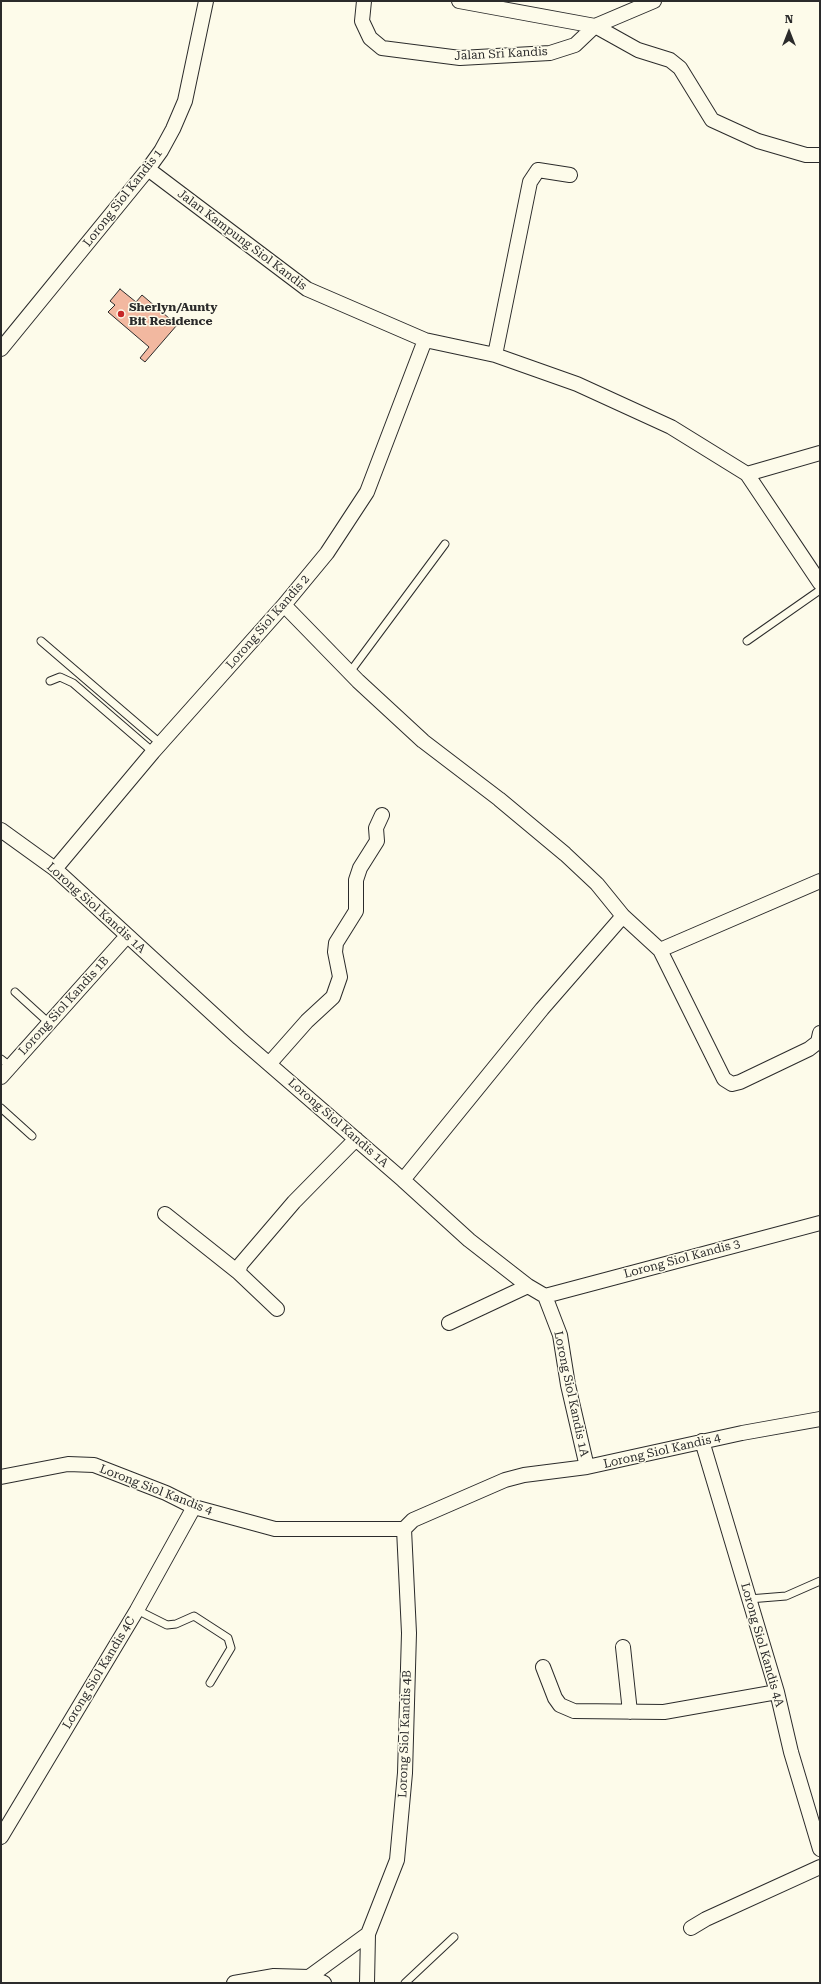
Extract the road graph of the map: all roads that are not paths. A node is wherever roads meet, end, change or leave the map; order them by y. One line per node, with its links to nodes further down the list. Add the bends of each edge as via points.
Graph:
1 (206, 1): 7 (street, Lorong Siol Kandis 1, via 185,100 167,140)
2 (364, 1): 5 (street, Jalan Sri Kandis, via 362,20 370,38 382,48 460,58 550,53 575,45)
3 (459, 1): 5 (street)
4 (654, 1): 5 (street, Jalan Sri Kandis)
5 (595, 26): 6 (street, via 638,50 670,60 680,68 712,120 758,142)
6 (820, 155)
7 (148, 169): 9 (street, Jalan Kampung Siol Kandis, via 307,289); 10 (street, Lorong Siol Kandis 1)
8 (570, 175): 11 (street, via 538,170 530,182)
9 (426, 340): 11 (street, Jalan Kampung Siol Kandis); 17 (street, Lorong Siol Kandis 2, via 367,492 327,553)
10 (1, 349)
11 (495, 355): 13 (street, Jalan Kampung Siol Kandis, via 577,384 670,427)
12 (820, 453): 13 (street)
13 (747, 474): 15 (street, Jalan Kampung Siol Kandis)
14 (445, 544): 20 (lane)
15 (820, 583)
16 (820, 590): 19 (lane)
17 (284, 605): 20 (street); 22 (street, Lorong Siol Kandis 2)
18 (41, 641): 22 (lane)
19 (747, 641)
20 (350, 672): 27 (street, via 423,742 499,799 565,854 597,884)
21 (50, 681): 22 (lane, via 60,677 73,683)
22 (157, 748): 25 (street, Lorong Siol Kandis 2)
23 (382, 815): 33 (street, via 376,828 376,841 356,880 356,911 336,943 335,952 340,977 333,997 307,1021)
24 (1, 830): 25 (street, Lorong Siol Kandis 1A)
25 (55, 869): 28 (street, Lorong Siol Kandis 1A)
26 (820, 881): 29 (street)
27 (623, 916): 29 (street); 38 (street, via 542,1009)
28 (127, 936): 31 (street, Lorong Siol Kandis 1B); 33 (street, Lorong Siol Kandis 1A)
29 (660, 950): 32 (street, via 724,1079 732,1084 809,1048 818,1042)
30 (15, 992): 31 (lane)
31 (49, 1023): 34 (street, Lorong Siol Kandis 1B)
32 (820, 1034)
33 (269, 1064): 37 (street, Lorong Siol Kandis 1A)
34 (4, 1067)
35 (1, 1108): 36 (lane)
36 (32, 1136)
37 (356, 1139): 38 (street, Lorong Siol Kandis 1A); 41 (street, via 294,1202 241,1264)
38 (403, 1180): 42 (street, Lorong Siol Kandis 1A, via 469,1240)
39 (165, 1214): 41 (street)
40 (820, 1223): 43 (street, Lorong Siol Kandis 3)
41 (238, 1272): 44 (street)
42 (528, 1286): 43 (street, Lorong Siol Kandis 1A); 45 (street)
43 (544, 1296): 48 (street, Lorong Siol Kandis 1A, via 560,1335 568,1385)
44 (277, 1309)
45 (449, 1323)
46 (820, 1419): 47 (street, Lorong Siol Kandis 4)
47 (702, 1441): 48 (street, Lorong Siol Kandis 4); 53 (street, Lorong Siol Kandis 4A)
48 (587, 1468): 51 (street, Lorong Siol Kandis 4, via 506,1480 413,1520)
49 (1, 1477): 50 (street, Lorong Siol Kandis 4, via 68,1464 94,1465 166,1493)
50 (194, 1507): 51 (street, Lorong Siol Kandis 4, via 275,1529); 54 (street, Lorong Siol Kandis 4C)
51 (404, 1529): 64 (street, Lorong Siol Kandis 4B, via 409,1633 405,1774 397,1860)
52 (820, 1581): 53 (lane, via 786,1596)
53 (749, 1599): 58 (street, Lorong Siol Kandis 4A)
54 (137, 1610): 57 (lane, via 167,1625 194,1616 228,1638 231,1648); 60 (street, Lorong Siol Kandis 4C)
55 (623, 1647): 59 (street)
56 (543, 1667): 59 (street, via 555,1698 567,1709)
57 (210, 1683)
58 (777, 1692): 59 (street, via 664,1712); 61 (street, Lorong Siol Kandis 4A)
59 (630, 1712)
60 (1, 1837)
61 (820, 1849)
62 (820, 1867): 63 (street)
63 (691, 1928)
64 (368, 1934): 66 (street); 69 (street)
65 (454, 1938): 70 (lane)
66 (309, 1977): 67 (street, via 274,1976); 68 (street)
67 (234, 1983)
68 (324, 1983)
69 (367, 1983)
70 (405, 1983)

